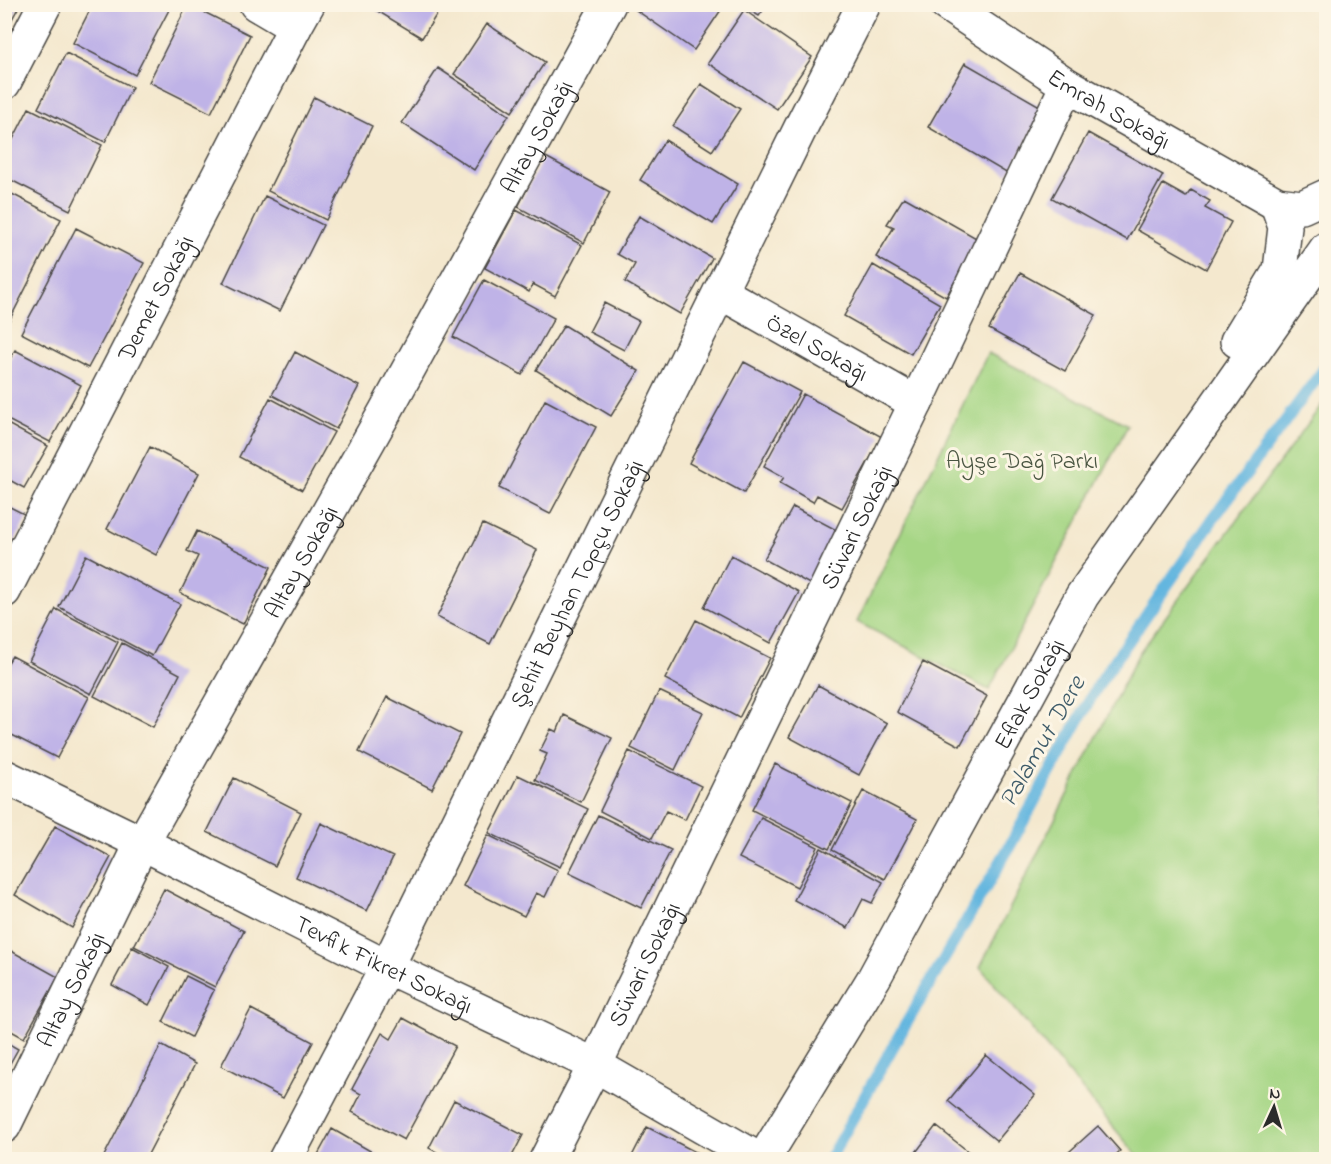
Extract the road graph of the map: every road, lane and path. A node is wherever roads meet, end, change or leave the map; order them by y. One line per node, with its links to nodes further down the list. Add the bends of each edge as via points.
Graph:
1 (45, 4): 7 (street)
2 (256, 4): 6 (street)
3 (609, 4): 17 (street, Altay Sokağı)
4 (864, 4): 12 (street, Şehit Beyhan Topçu Sokağı)
5 (946, 4): 8 (street, Emrah Sokağı)
6 (301, 16): 15 (street, Demet Sokağı)
7 (4, 83)
8 (1067, 85): 10 (street, Emrah Sokağı); 13 (street, Süvari Sokağı)
9 (1326, 196): 10 (street, via 1302,207)
10 (1277, 204): 14 (street, via 1286,227 1280,270)
11 (1326, 249): 14 (street, Eflak Sokağı)
12 (720, 292): 13 (street, Özel Sokağı); 18 (street, Şehit Beyhan Topçu Sokağı)
13 (916, 403): 19 (street, Süvari Sokağı)
14 (1101, 569): 23 (street, Eflak Sokağı, via 1082,596 874,978)
15 (4, 591)
16 (4, 776): 17 (street, Tevfik Fikret Sokağı)
17 (142, 843): 18 (street, Tevfik Fikret Sokağı); 20 (street, Altay Sokağı)
18 (387, 967): 19 (street, Tevfik Fikret Sokağı); 21 (street, Şehit Beyhan Topçu Sokağı)
19 (596, 1065): 22 (street, Süvari Sokağı); 23 (street, Tevfik Fikret Sokağı)
20 (4, 1126)
21 (285, 1160)
22 (546, 1160)
23 (762, 1160)

